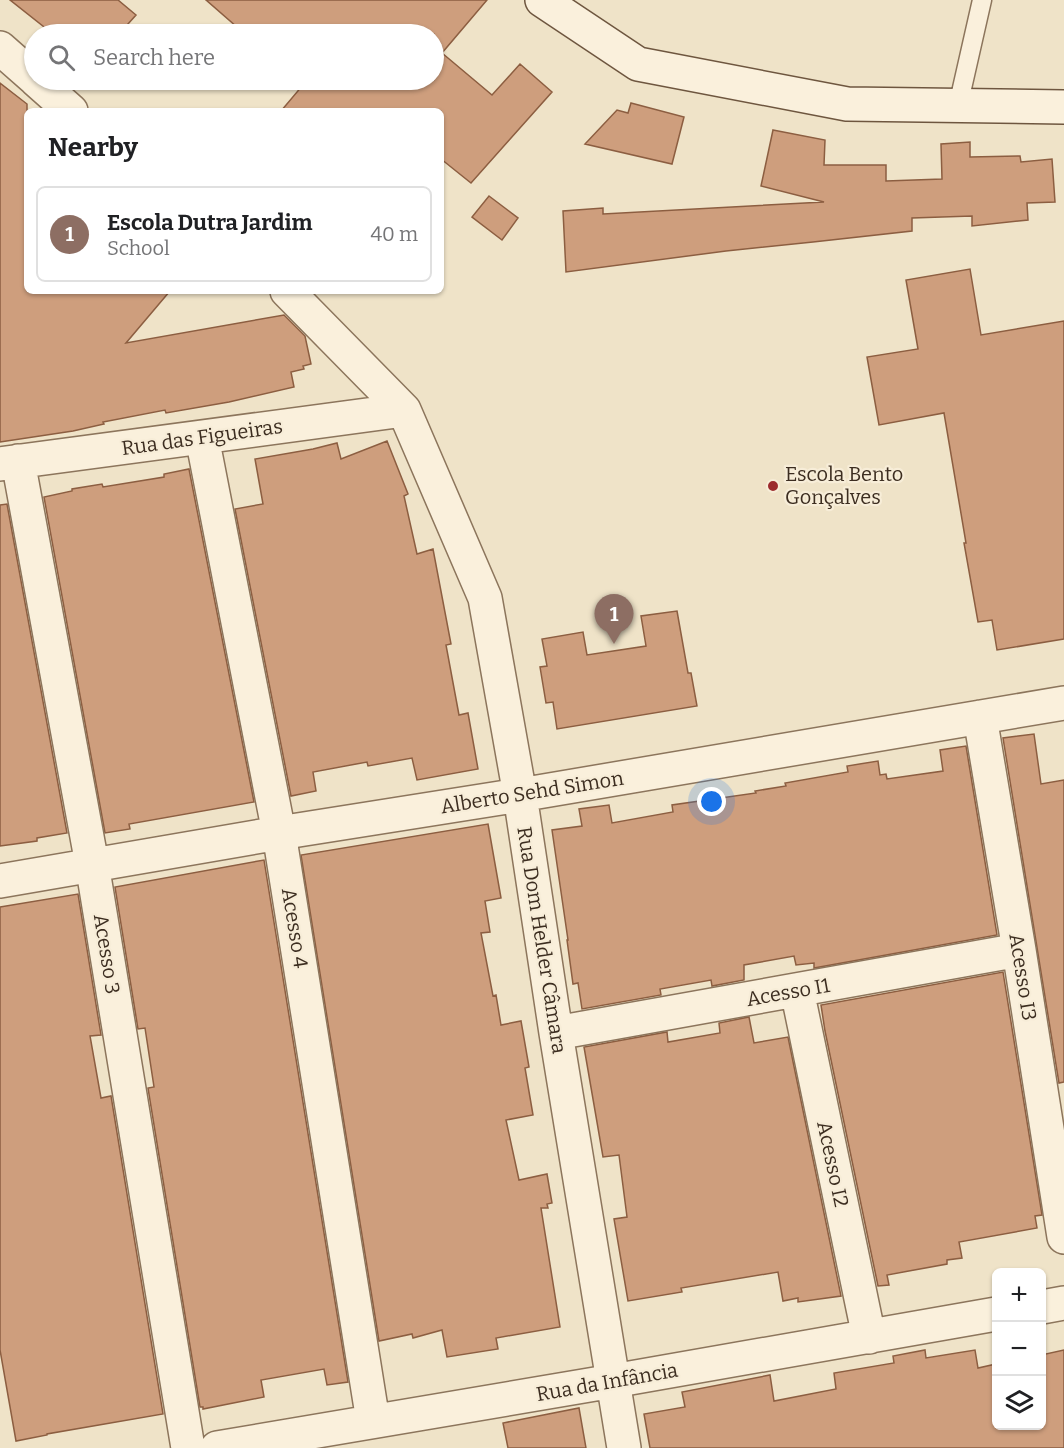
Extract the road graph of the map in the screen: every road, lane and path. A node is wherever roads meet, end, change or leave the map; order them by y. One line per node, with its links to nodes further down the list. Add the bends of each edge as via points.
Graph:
1 (542, 0): 6 (street, via 638,64 846,104)
2 (982, 0): 6 (lane)
3 (0, 48): 4 (street)
4 (24, 69)
5 (47, 90): 8 (street)
6 (958, 106): 7 (street)
7 (1064, 107)
8 (68, 108)
9 (290, 294): 10 (street)
10 (404, 410): 11 (street, Rua das Figueiras); 15 (street, Rua Dom Helder Câmara, via 485,598)
11 (202, 437): 12 (street, Rua das Figueiras); 16 (street, Acesso 4)
12 (9, 463): 17 (street, Acesso 3)
13 (1064, 703): 14 (street, Alberto Sehd Simon)
14 (980, 717): 15 (street, Alberto Sehd Simon); 19 (street, Acesso I3)
15 (520, 795): 16 (street, Alberto Sehd Simon); 21 (street, Rua Dom Helder Câmara)
16 (279, 833): 17 (street, Alberto Sehd Simon); 28 (street, Acesso 4)
17 (92, 864): 18 (street, Alberto Sehd Simon); 29 (street, Acesso 3)
18 (0, 881)
19 (1019, 950): 20 (street, Acesso I1); 22 (street, Acesso I3)
20 (796, 990): 21 (street, Acesso I1); 26 (street, Acesso I2)
21 (556, 1033): 27 (street, Rua Dom Helder Câmara)
22 (1064, 1237)
23 (1064, 1303): 24 (street)
24 (1046, 1305)
25 (992, 1315): 26 (street, Rua da Infância)
26 (869, 1337): 27 (street, Rua da Infância)
27 (613, 1382): 28 (street, Rua da Infância); 31 (street, Rua Dom Helder Câmara)
28 (373, 1421): 30 (street, Rua da Infância)
29 (188, 1448)
30 (217, 1448)
31 (624, 1448)

